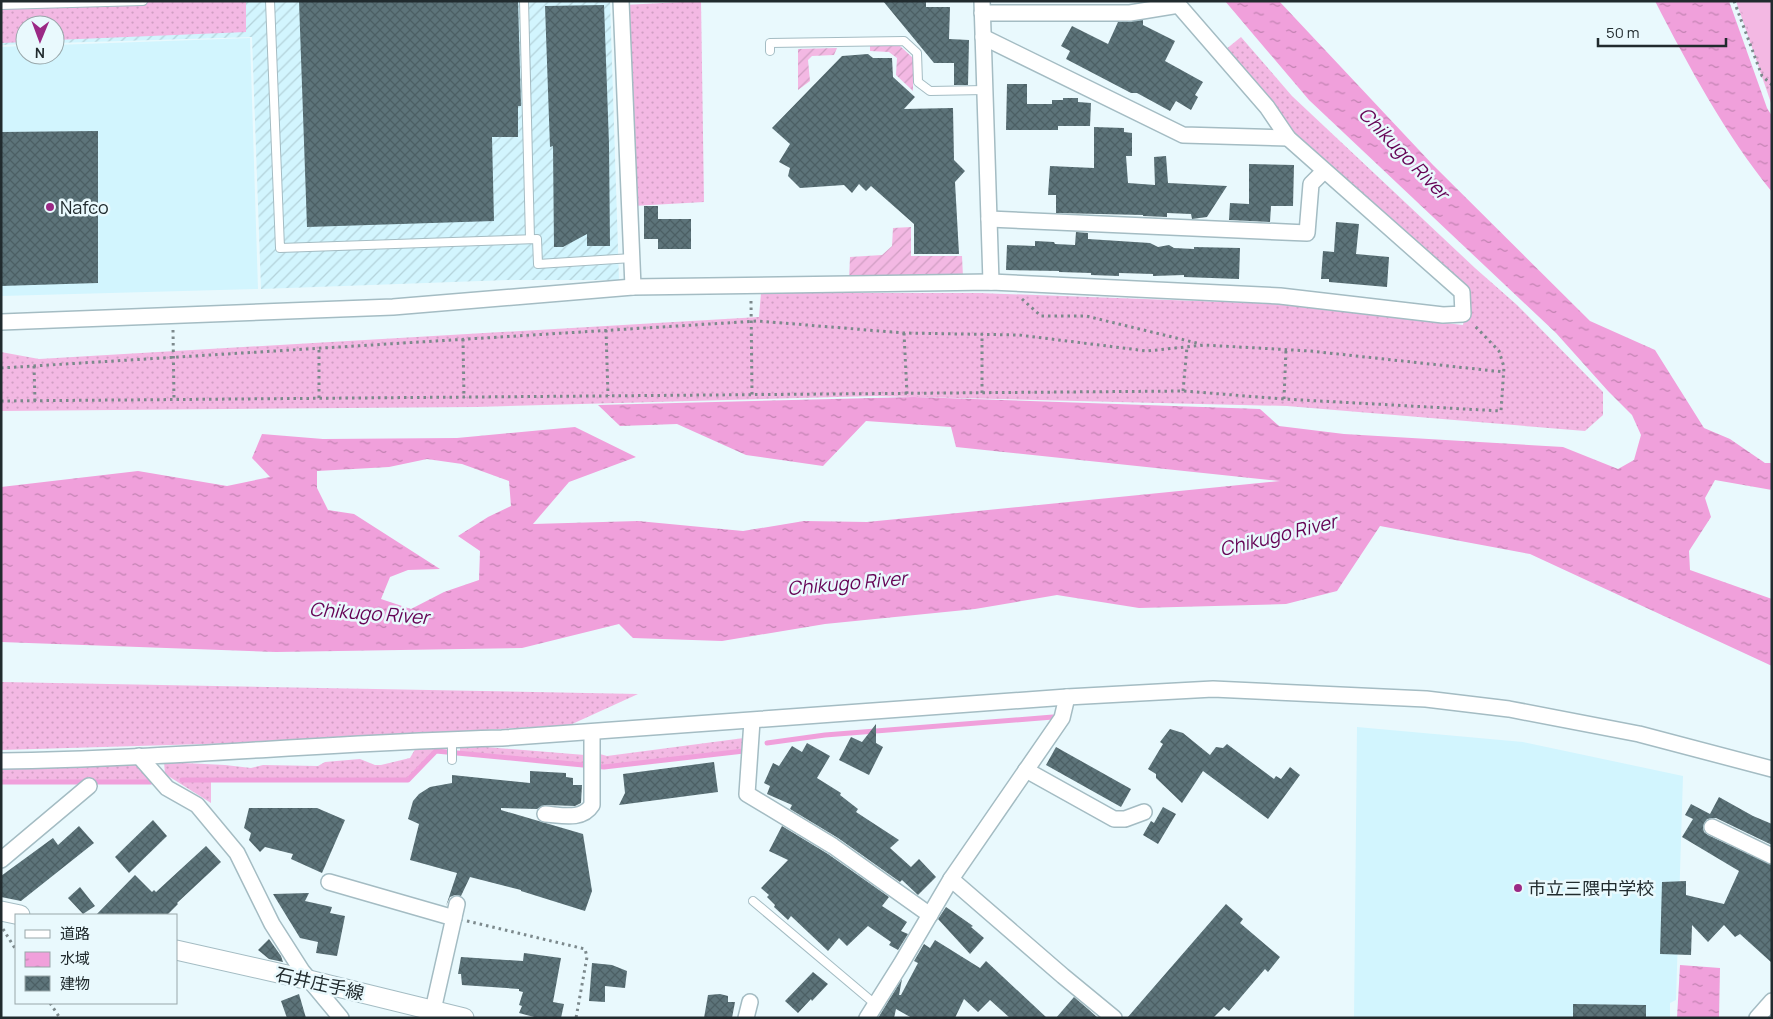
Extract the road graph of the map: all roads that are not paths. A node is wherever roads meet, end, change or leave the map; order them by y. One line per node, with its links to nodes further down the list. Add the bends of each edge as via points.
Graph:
1 (143, 1): 6 (lane)
2 (270, 1): 14 (lane, via 280,248)
3 (524, 1): 14 (lane)
4 (621, 1): 15 (street)
5 (1177, 3): 7 (street, via 1130,13); 11 (street, via 1267,108)
6 (1, 5)
7 (982, 7): 8 (street)
8 (983, 37): 10 (street); 11 (street, via 1183,135)
9 (770, 52): 10 (lane, via 770,43 904,41 917,53 918,82 930,90)
10 (985, 90): 13 (street)
11 (1288, 138): 12 (street)
12 (1324, 170): 13 (street, via 1312,184 1307,233); 16 (street, via 1462,292 1463,314 1443,315 1280,296)
13 (989, 218): 16 (street)
14 (530, 239): 15 (lane, via 537,239 538,264)
15 (632, 258): 17 (street)
16 (998, 282): 17 (street)
17 (633, 287): 18 (street, via 393,307)
18 (1, 322)
19 (1067, 697): 20 (street); 26 (street, via 1213,689 1426,699 1509,708 1630,732); 27 (street, via 1062,718)
20 (752, 721): 21 (street); 39 (street, via 747,794 833,846)
21 (592, 732): 22 (street); 30 (street, via 592,805 588,812 580,815)
22 (452, 742): 23 (street); 24 (lane)
23 (139, 756): 25 (street); 41 (street, via 167,788 197,805 237,853 272,924)
24 (452, 760)
25 (1, 761)
26 (1772, 769)
27 (1026, 770): 29 (street, via 1114,819); 34 (street)
28 (89, 786): 33 (street)
29 (1144, 812)
30 (544, 814)
31 (1712, 827): 32 (street)
32 (1772, 856)
33 (1, 860)
34 (950, 879): 39 (street); 49 (street)
35 (329, 882): 44 (street, via 456,911)
36 (753, 901): 43 (lane)
37 (1, 911): 38 (street)
38 (15, 914)
39 (930, 915): 43 (street)
40 (178, 950): 41 (street, 石井庄手線)
41 (309, 980): 44 (street, 石井庄手線); 45 (street)
42 (750, 1002): 47 (street)
43 (875, 1004): 48 (street)
44 (433, 1010): 46 (street, 石井庄手線)
45 (340, 1018)
46 (464, 1018)
47 (746, 1018)
48 (867, 1018)
49 (1114, 1018)

